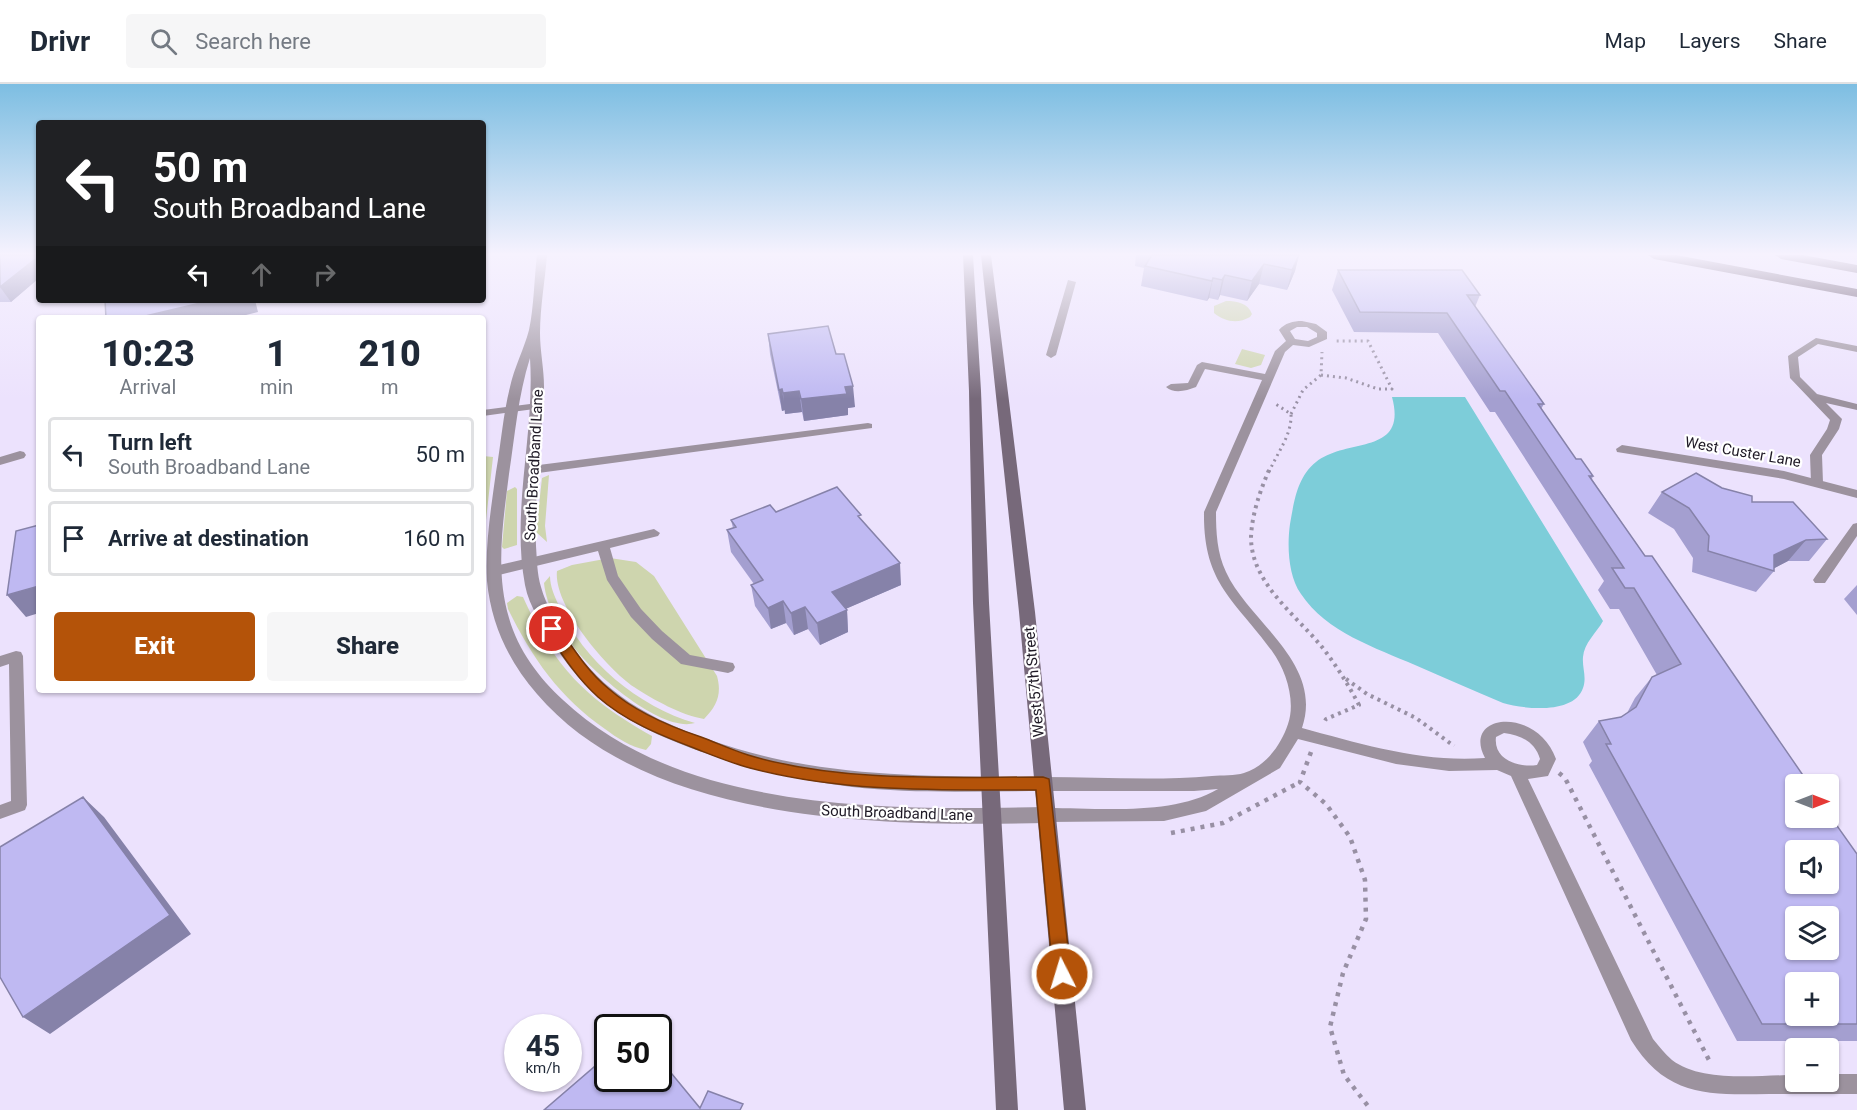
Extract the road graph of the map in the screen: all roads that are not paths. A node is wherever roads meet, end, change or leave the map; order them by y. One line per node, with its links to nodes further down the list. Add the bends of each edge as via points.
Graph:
1 (537, 303): 5 (street, South Broadband Lane)
2 (970, 303): 35 (main road)
3 (991, 303): 36 (main road, West 57th Street)
4 (1065, 303): 8 (lane)
5 (534, 332): 12 (street, South Broadband Lane); 14 (street, South Broadband Lane)
6 (1292, 342): 9 (lane, via 1280,351)
7 (1857, 349): 11 (lane, via 1816,342 1793,356 1795,378)
8 (1051, 355)
9 (1268, 378): 10 (lane, via 1202,364 1192,385); 31 (lane, via 1210,512 1210,536 1219,572 1290,669 1297,689 1299,715)
10 (1171, 387)
11 (1812, 396): 13 (lane); 21 (lane, via 1836,419 1816,455)
12 (537, 406): 14 (lane); 20 (street, South Broadband Lane)
13 (1857, 407)
14 (512, 409): 15 (lane); 27 (street, South Broadband Lane, via 494,528)
15 (486, 413)
16 (868, 426): 20 (lane)
17 (1622, 449): 21 (street, West Custer Lane)
18 (20, 455): 19 (lane)
19 (0, 460)
20 (531, 470): 26 (street, South Broadband Lane)
21 (1817, 483): 22 (street, West Custer Lane)
22 (1857, 494)
23 (1857, 527): 28 (lane)
24 (654, 533): 25 (lane)
25 (603, 546): 26 (lane); 30 (lane, via 612,577 636,613 657,635 686,660)
26 (530, 563): 27 (lane); 35 (street, South Broadband Lane, via 533,587 545,616 577,667 604,694 637,717 749,761 799,772 894,782)
27 (495, 571): 39 (street, South Broadband Lane, via 501,617 532,678 584,730 643,763 737,796 803,808)
28 (1820, 580)
29 (0, 662): 37 (lane, via 16,656 19,805)
30 (728, 667)
31 (1294, 732): 32 (lane, via 1404,758 1473,767); 34 (lane, via 1274,763)
32 (1499, 763): 33 (lane); 33 (lane, via 1488,749 1489,734 1503,727 1523,730 1541,743 1548,759 1542,771 1535,774)
33 (1517, 772): 40 (lane, via 1638,1033 1666,1067 1693,1081 1721,1085)
34 (1245, 780): 36 (lane); 38 (lane, via 1206,804 1164,814)
35 (990, 783): 36 (street, South Broadband Lane); 39 (main road)
36 (1043, 784): 38 (main road, West 57th Street)
37 (0, 812)
38 (1047, 815): 39 (street, South Broadband Lane); 42 (main road, West 57th Street)
39 (991, 816): 41 (main road)
40 (1857, 1084)
41 (1007, 1110)
42 (1075, 1110)

